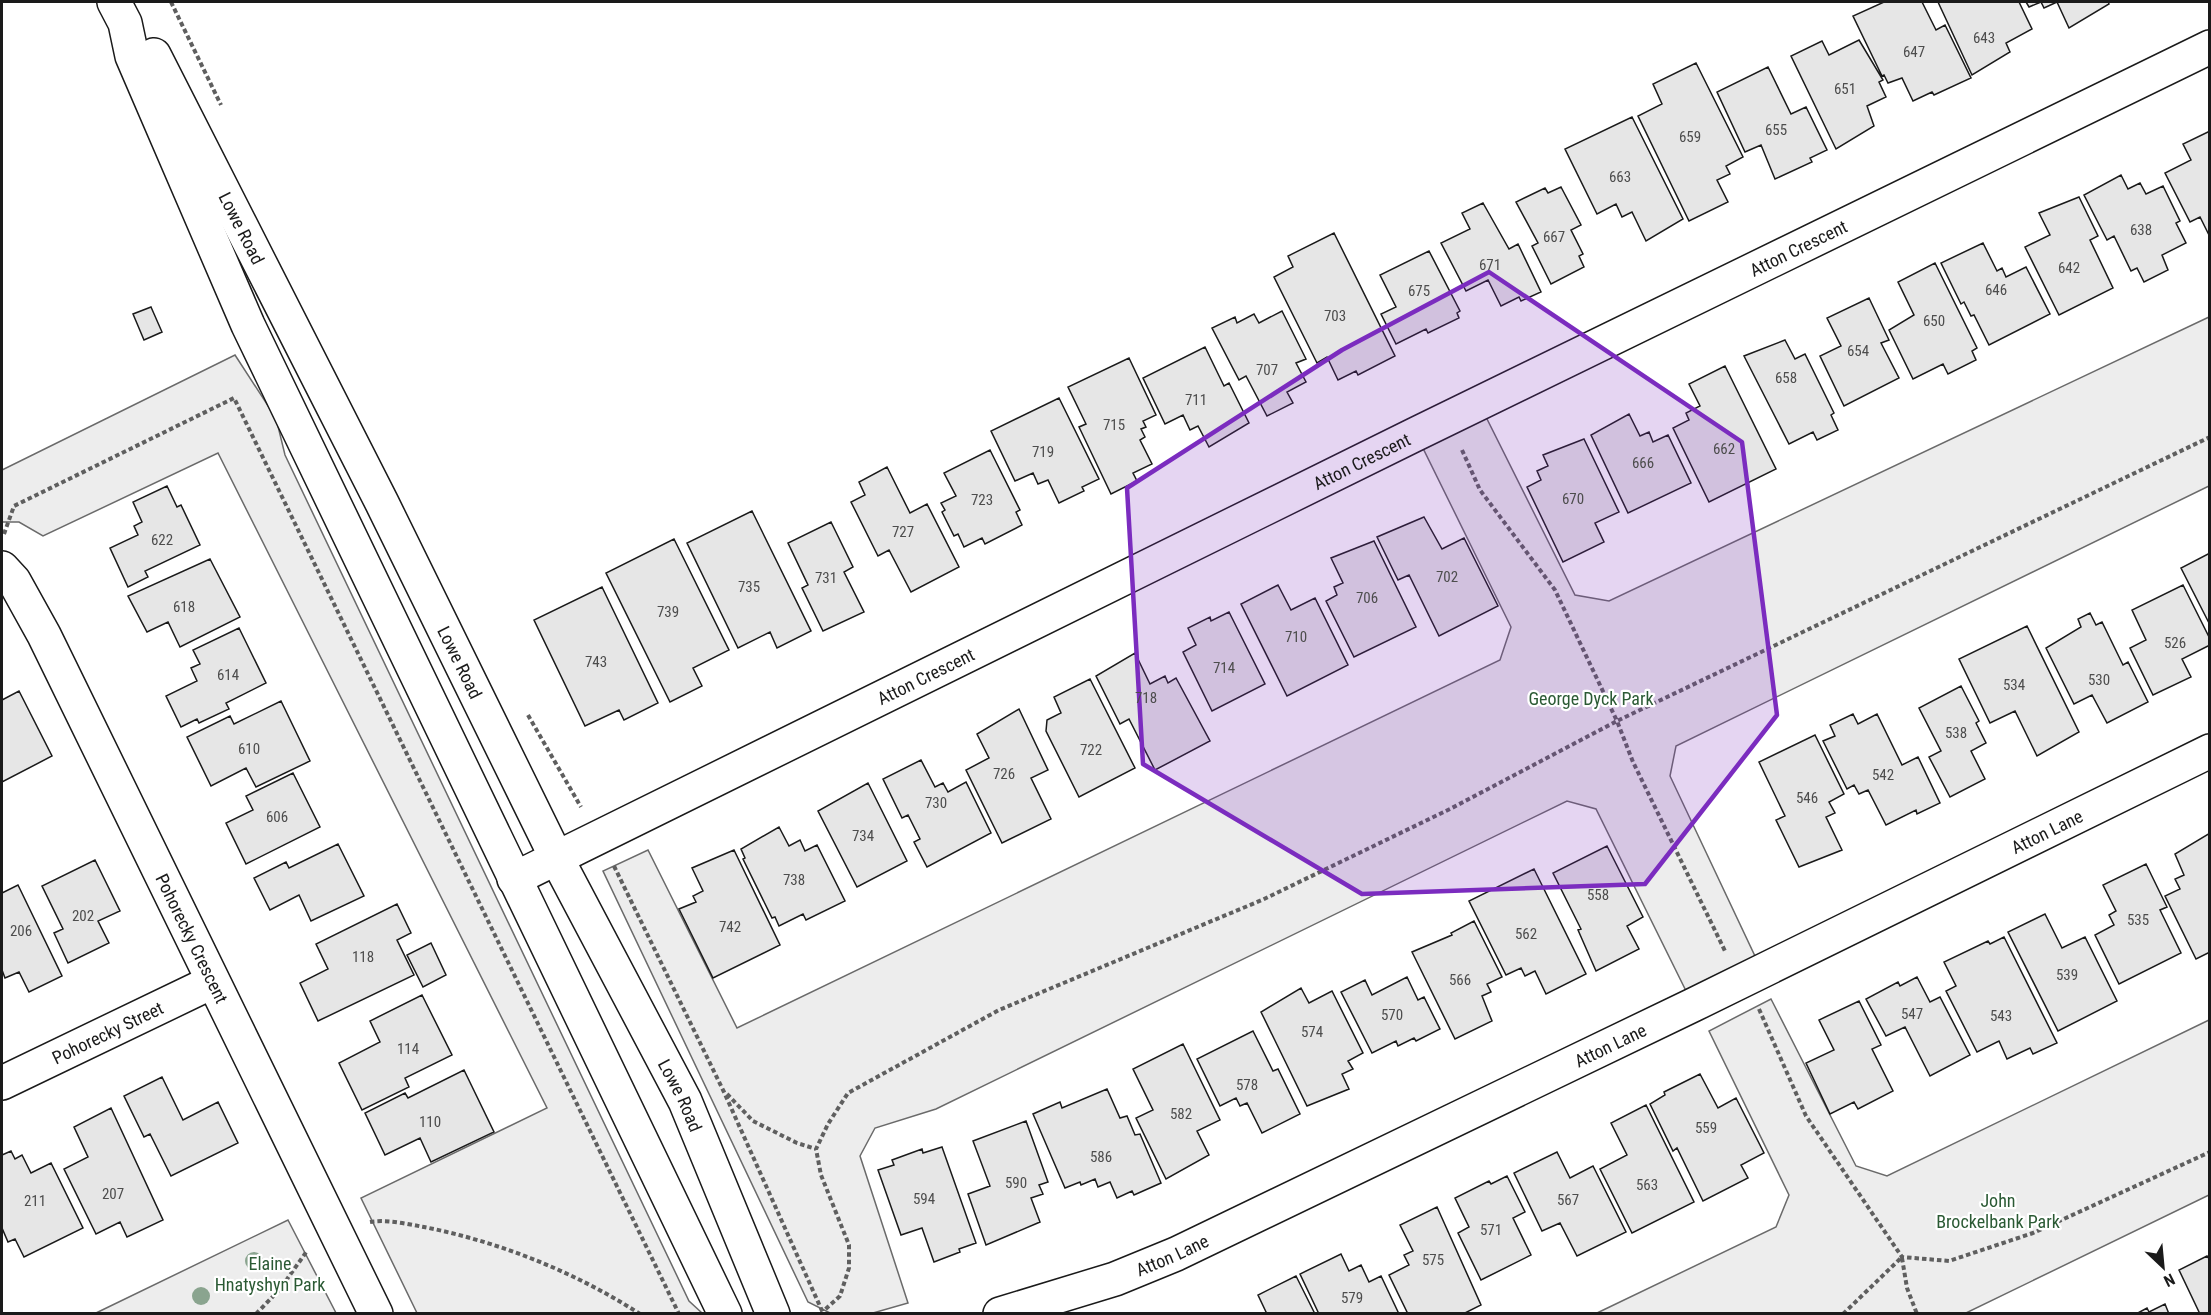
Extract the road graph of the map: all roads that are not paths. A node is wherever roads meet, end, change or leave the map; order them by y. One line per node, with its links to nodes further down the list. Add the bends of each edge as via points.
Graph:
1 (119, 12): 5 (street, Lowe Road, via 149,47 382,503); 6 (street, Lowe Road, via 132,56 248,325)
2 (2210, 47): 5 (street, Atton Crescent)
3 (2, 553): 7 (street, Pohorecky Crescent)
4 (2210, 751): 12 (street, Atton Lane, via 1176,1254 1115,1279)
5 (556, 857): 6 (street, Atton Crescent); 11 (street, Lowe Road, via 685,1101)
6 (514, 879): 10 (street, Lowe Road)
7 (212, 981): 8 (street, Pohorecky Street); 9 (street, Pohorecky Crescent)
8 (2, 1083)
9 (376, 1314)
10 (725, 1314)
11 (773, 1314)
12 (1000, 1314)

